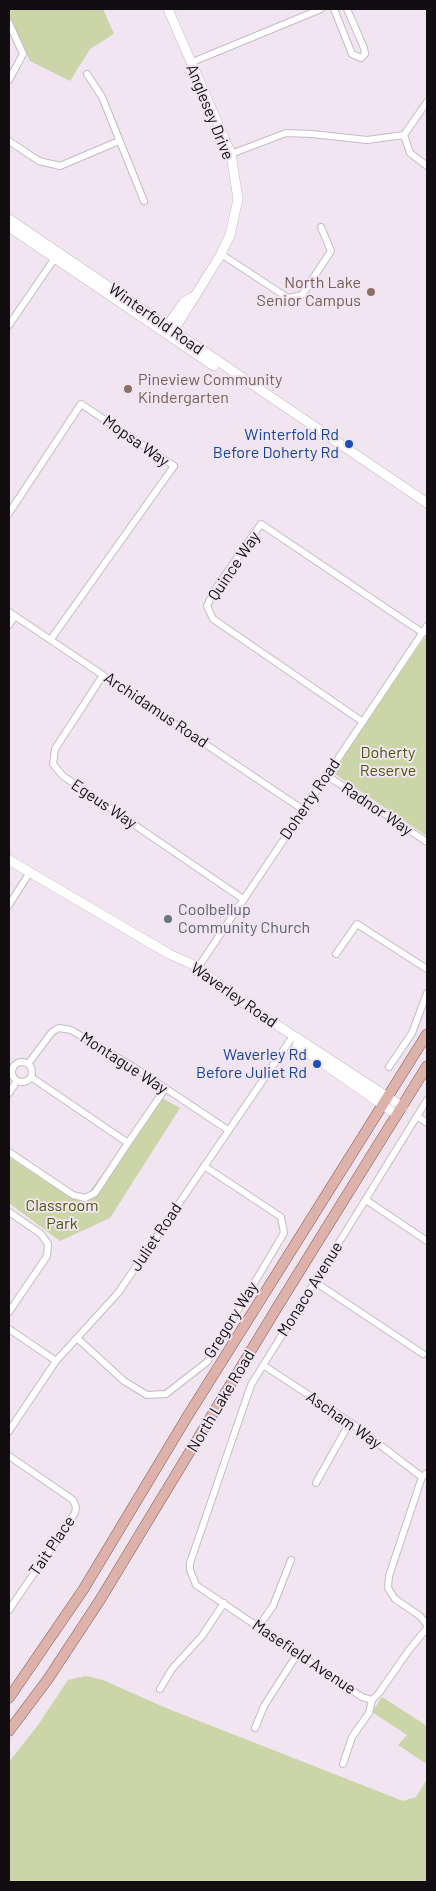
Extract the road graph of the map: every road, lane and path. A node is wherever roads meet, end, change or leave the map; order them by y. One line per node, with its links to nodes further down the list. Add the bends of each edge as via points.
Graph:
1 (168, 9): 6 (main road, Anglesey Drive)
2 (321, 9): 6 (street)
3 (334, 9): 4 (street, via 352,54 361,58 364,48)
4 (347, 9)
5 (9, 23): 8 (street, via 24,54)
6 (190, 63): 13 (main road, Anglesey Drive)
7 (87, 74): 12 (street, via 102,97)
8 (9, 80)
9 (427, 102): 10 (street)
10 (404, 135): 13 (street, via 367,140 286,134); 14 (street, via 410,152)
11 (9, 141): 12 (street, via 39,161 60,166)
12 (119, 141): 15 (street)
13 (231, 154): 19 (main road, Anglesey Drive, via 238,199)
14 (427, 166)
15 (144, 201)
16 (9, 219): 20 (main road, Winterfold Road)
17 (9, 226): 20 (main road, Winterfold Road)
18 (320, 227): 19 (street, via 331,251 302,295 288,298)
19 (222, 254): 22 (main road, Anglesey Drive, via 193,298 184,302)
20 (57, 255): 21 (street); 22 (main road, Winterfold Road)
21 (9, 325)
22 (169, 331): 23 (main road, Winterfold Road); 24 (main road, Winterfold Road)
23 (427, 503)
24 (427, 510)
25 (9, 513): 30 (street, Mopsa Way, via 81,404 174,466)
26 (12, 614): 27 (street); 30 (street, Archidamus Road)
27 (9, 625)
28 (427, 626): 29 (street, Doherty Road)
29 (423, 633): 32 (street, Doherty Road); 32 (street, Quince Way, via 261,524 214,591 207,606 213,620)
30 (51, 639): 31 (street, Archidamus Road)
31 (103, 675): 34 (street, Archidamus Road); 39 (street, Egeus Way, via 55,749 53,764 63,776)
32 (363, 722): 33 (street, Doherty Road)
33 (326, 775): 34 (street, Doherty Road); 35 (street, Radnor Way)
34 (302, 809): 39 (street, Doherty Road)
35 (427, 842)
36 (9, 860): 38 (main road, Waverley Road)
37 (9, 866): 38 (main road, Waverley Road)
38 (29, 875): 40 (street); 42 (main road, Waverley Road)
39 (243, 899): 42 (street, Doherty Road)
40 (9, 905)
41 (336, 954): 43 (street, via 357,924)
42 (197, 969): 46 (main road, Waverley Road, via 228,1000)
43 (427, 969)
44 (427, 993): 50 (street, via 412,1033)
45 (427, 1034): 56 (main road, North Lake Road)
46 (292, 1038): 56 (main road, Waverley Road); 60 (street, Juliet Road)
47 (28, 1064): 48 (street, via 20,1062); 51 (street); 53 (street, Montague Way, via 52,1032 65,1029 94,1043)
48 (11, 1066): 52 (street)
49 (427, 1066): 57 (main road, North Lake Road)
50 (389, 1067)
51 (31, 1077): 52 (street, via 24,1082); 61 (street)
52 (17, 1080): 54 (street)
53 (165, 1089): 60 (street, Montague Way); 61 (street)
54 (9, 1092)
55 (427, 1100): 58 (street, Monaco Avenue)
56 (384, 1101): 57 (main road, Waverley Road); 87 (main road, North Lake Road, via 83,1590)
57 (400, 1111): 90 (main road, North Lake Road, via 100,1600)
58 (417, 1116): 59 (street); 64 (street, Monaco Avenue)
59 (427, 1123)
60 (228, 1130): 63 (street, Juliet Road)
61 (128, 1143): 62 (street, via 95,1192 85,1198 73,1195)
62 (9, 1152)
63 (204, 1166): 70 (street, Juliet Road, via 118,1294); 70 (street, Gregory Way, via 281,1218 284,1233 207,1362 166,1394 147,1396 124,1381)
64 (366, 1200): 66 (street); 67 (street, Monaco Avenue)
65 (9, 1212): 68 (street, via 41,1234 48,1244 46,1256)
66 (427, 1241)
67 (315, 1282): 71 (street); 73 (street, Monaco Avenue)
68 (9, 1312)
69 (9, 1330): 72 (street)
70 (77, 1338): 72 (street, Juliet Road)
71 (423, 1354)
72 (56, 1361): 75 (street, Juliet Road)
73 (263, 1365): 74 (street, Ascham Way); 80 (street, Monaco Avenue, via 251,1385 190,1563)
74 (350, 1422): 77 (street, Ascham Way); 78 (street)
75 (9, 1431)
76 (9, 1456): 82 (street, Tait Place, via 73,1500 76,1507)
77 (425, 1475): 84 (street, via 389,1576 388,1588 395,1600 420,1616)
78 (316, 1483)
79 (291, 1560): 83 (street, via 273,1606)
80 (190, 1574): 81 (street, Masefield Avenue, via 196,1585)
81 (224, 1603): 83 (street, Masefield Avenue); 86 (street)
82 (9, 1610)
83 (260, 1626): 85 (street, Masefield Avenue)
84 (427, 1626): 88 (street, Masefield Avenue)
85 (298, 1653): 88 (street, Masefield Avenue, via 362,1697); 89 (street, via 264,1706)
86 (160, 1689)
87 (9, 1698)
88 (372, 1700): 91 (street, via 369,1713 352,1737)
89 (255, 1728)
90 (9, 1731)
91 (343, 1764)

